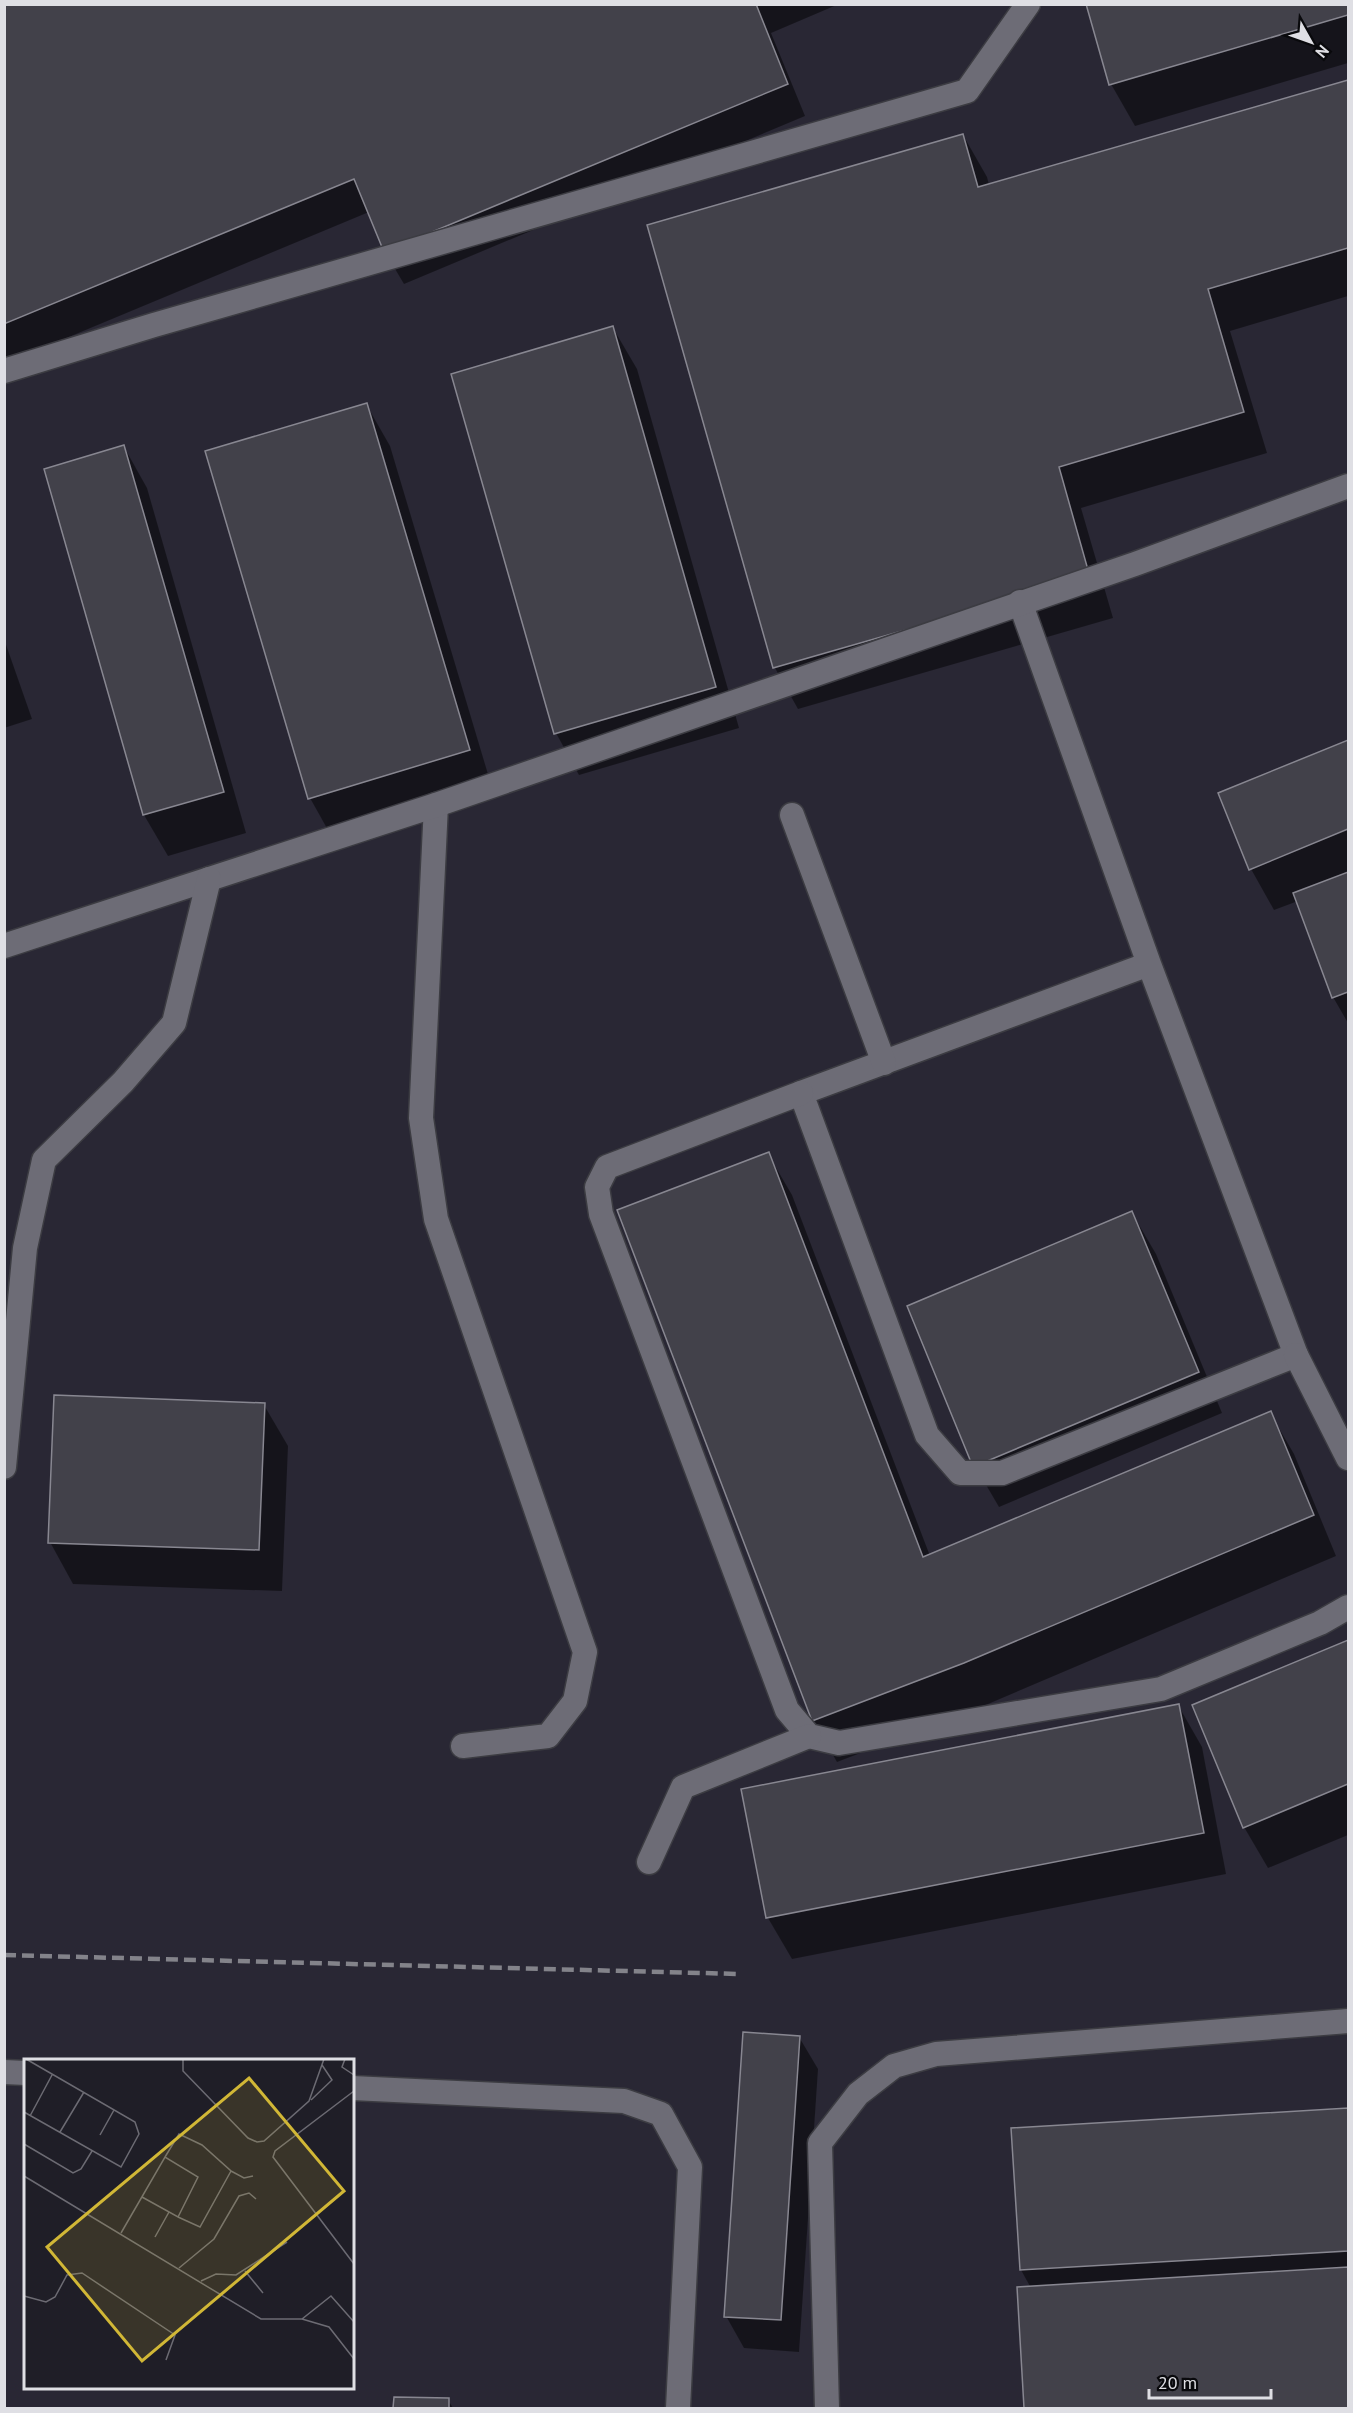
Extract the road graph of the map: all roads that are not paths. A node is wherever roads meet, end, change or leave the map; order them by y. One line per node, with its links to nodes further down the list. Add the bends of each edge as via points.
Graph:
1 (1028, 4): 2 (lane, via 967,91)
2 (4, 371)
3 (1348, 486): 4 (lane)
4 (1020, 602): 5 (lane); 9 (lane)
5 (436, 805): 7 (lane); 18 (lane, via 421,1118 436,1219 585,1652 575,1701 548,1736)
6 (792, 815): 10 (lane)
7 (209, 879): 8 (lane); 12 (lane, via 174,1023 123,1082 44,1160)
8 (4, 946)
9 (1149, 964): 10 (lane); 13 (lane)
10 (884, 1063): 11 (lane)
11 (801, 1093): 13 (lane, via 927,1435 960,1473 1002,1473); 17 (lane, via 606,1167 597,1187 601,1214 787,1710)
12 (15, 1248): 15 (lane)
13 (1296, 1355): 14 (lane)
14 (1348, 1458)
15 (4, 1467)
16 (1348, 1607): 17 (lane, via 1320,1623 1161,1689 839,1743)
17 (809, 1736): 19 (lane, via 683,1787)
18 (463, 1746)
19 (649, 1862)
20 (1348, 2021): 25 (lane, via 936,2054 894,2066 858,2094 820,2143)
21 (4, 2072): 22 (lane)
22 (24, 2073)
23 (354, 2088): 24 (lane, via 624,2101 661,2114 690,2167)
24 (678, 2409)
25 (827, 2409)

